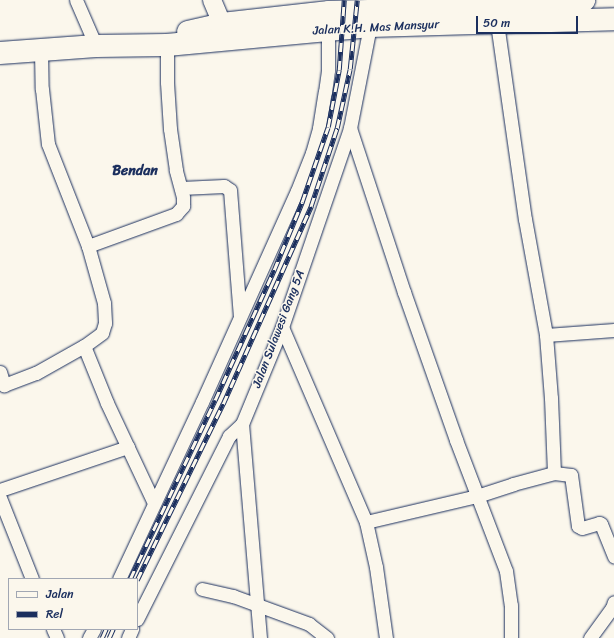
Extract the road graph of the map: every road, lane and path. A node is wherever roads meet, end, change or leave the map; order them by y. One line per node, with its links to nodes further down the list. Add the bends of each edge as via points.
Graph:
1 (76, 0): 12 (street)
2 (212, 0): 9 (street)
3 (584, 0): 4 (highway, Jalan K.H. Mas Mansyur, via 562,6)
4 (531, 3): 5 (highway, Jalan K.H. Mas Mansyur)
5 (328, 14): 8 (highway, Jalan K.H. Mas Mansyur); 9 (highway, Jalan K.H. Mas Mansyur); 18 (street, via 328,70 319,128 312,153)
6 (614, 19): 7 (highway, Jalan K.H. Mas Mansyur)
7 (497, 23): 8 (highway, Jalan K.H. Mas Mansyur); 21 (street, via 525,219)
8 (370, 26): 15 (street, Jalan Sulawesi Gang 5A)
9 (226, 32): 10 (highway, Jalan K.H. Mas Mansyur); 11 (highway, Jalan K.H. Mas Mansyur)
10 (138, 44): 11 (highway, Jalan K.H. Mas Mansyur); 12 (highway, Jalan K.H. Mas Mansyur)
11 (167, 45): 16 (street, via 170,128)
12 (96, 46): 13 (highway, Jalan K.H. Mas Mansyur)
13 (41, 50): 14 (highway, Jalan K.H. Mas Mansyur); 17 (street, via 48,144)
14 (0, 52)
15 (350, 128): 19 (street, Jalan Sulawesi Gang 5A); 29 (street, via 404,292)
16 (181, 188): 17 (street, via 183,203 178,213); 18 (street, via 224,186 230,190)
17 (88, 246): 22 (street, via 103,297 105,323 102,333)
18 (240, 316): 31 (street)
19 (282, 327): 25 (street, Jalan Sulawesi Gang 5A); 32 (street)
20 (614, 330): 21 (street)
21 (546, 335): 27 (street)
22 (84, 346): 24 (street, via 36,373); 26 (street)
23 (0, 372): 24 (street)
24 (2, 386)
25 (242, 424): 38 (street, Jalan Sulawesi Gang 5A); 39 (street, via 228,436)
26 (128, 447): 28 (street); 31 (street)
27 (554, 473): 29 (street); 33 (street, via 571,475 578,526 582,528 601,524)
28 (0, 490)
29 (477, 496): 32 (street); 43 (street, via 506,571 511,599)
30 (0, 498): 34 (street)
31 (154, 503): 35 (street)
32 (366, 522): 42 (street, via 376,567)
33 (614, 556)
34 (32, 578)
35 (119, 578)
36 (202, 589): 38 (street)
37 (614, 602): 44 (street)
38 (257, 605): 40 (street, Jalan Sulawesi Gang 5A); 41 (street, via 309,624)
39 (138, 617)
40 (260, 638)
41 (327, 638)
42 (386, 638)
43 (511, 638)
44 (590, 638)

